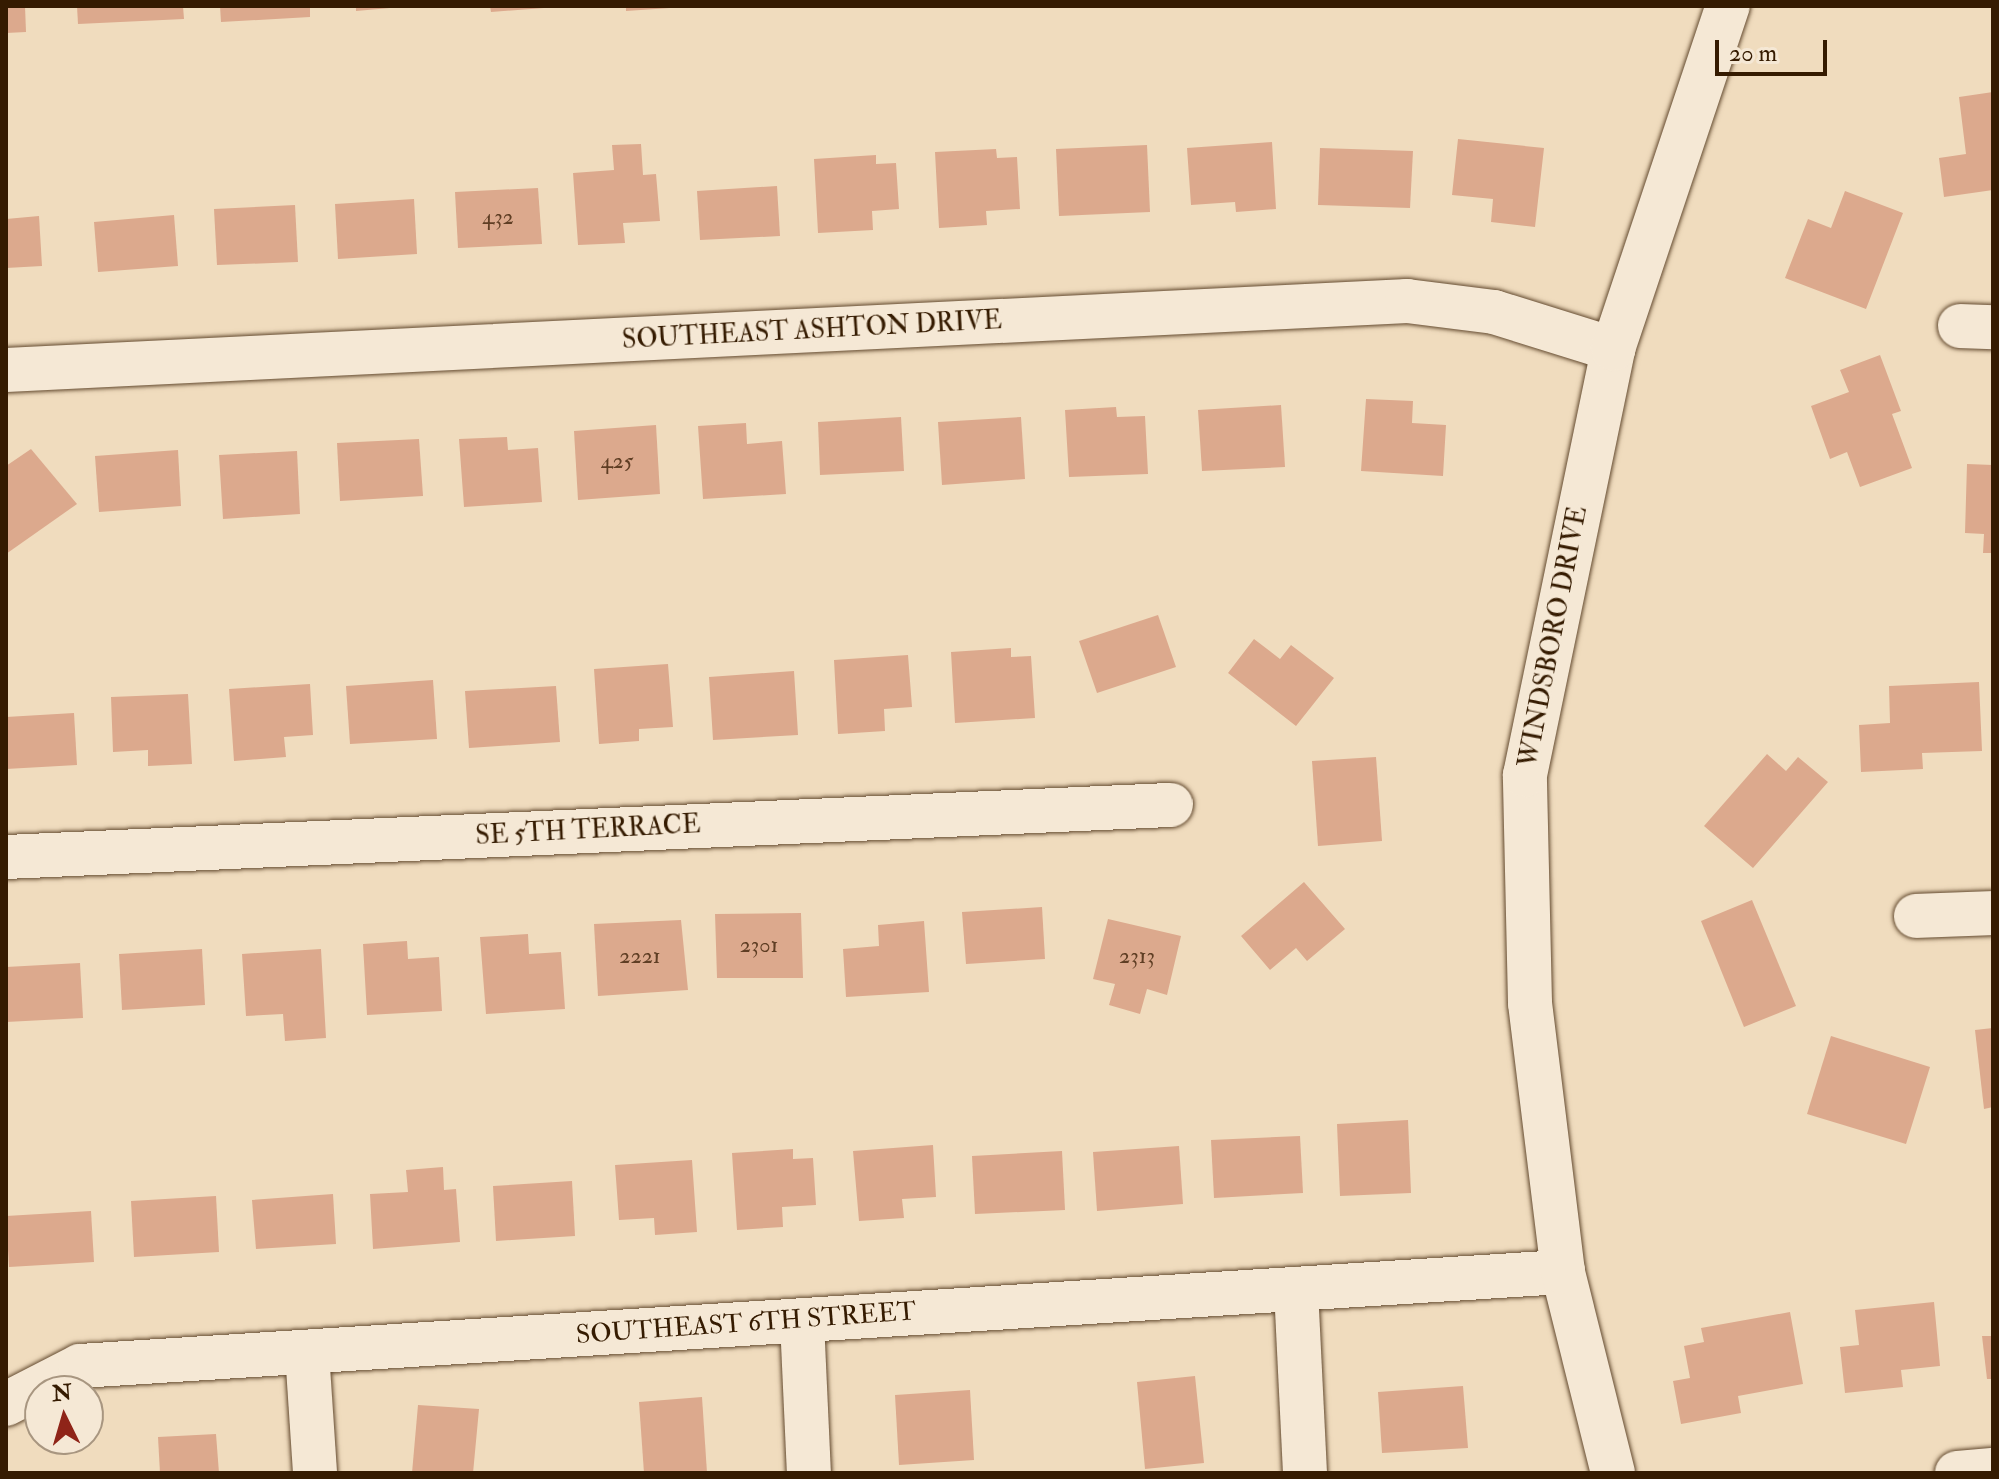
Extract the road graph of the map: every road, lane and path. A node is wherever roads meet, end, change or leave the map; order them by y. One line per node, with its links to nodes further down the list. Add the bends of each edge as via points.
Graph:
1 (1728, 6): 2 (street, WINDSBORO DRIVE)
2 (1613, 349): 3 (street, SOUTHEAST ASHTON DRIVE, via 1494,312 1407,301); 8 (street, WINDSBORO DRIVE, via 1525,775 1530,1003)
3 (6, 370)
4 (1171, 805): 5 (street, SE 5TH TERRACE)
5 (6, 857)
6 (1993, 913): 7 (street)
7 (1916, 916)
8 (1563, 1272): 9 (street, SOUTHEAST 6TH STREET); 17 (street, WINDSBORO DRIVE)
9 (1296, 1289): 10 (street, SOUTHEAST 6TH STREET); 16 (street)
10 (802, 1321): 11 (street, SOUTHEAST 6TH STREET); 15 (street)
11 (307, 1352): 12 (street, SOUTHEAST 6TH STREET, via 80,1366); 14 (street)
12 (6, 1404)
13 (1993, 1470): 18 (street)
14 (315, 1473)
15 (809, 1473)
16 (1305, 1473)
17 (1613, 1473)
18 (1957, 1473)

